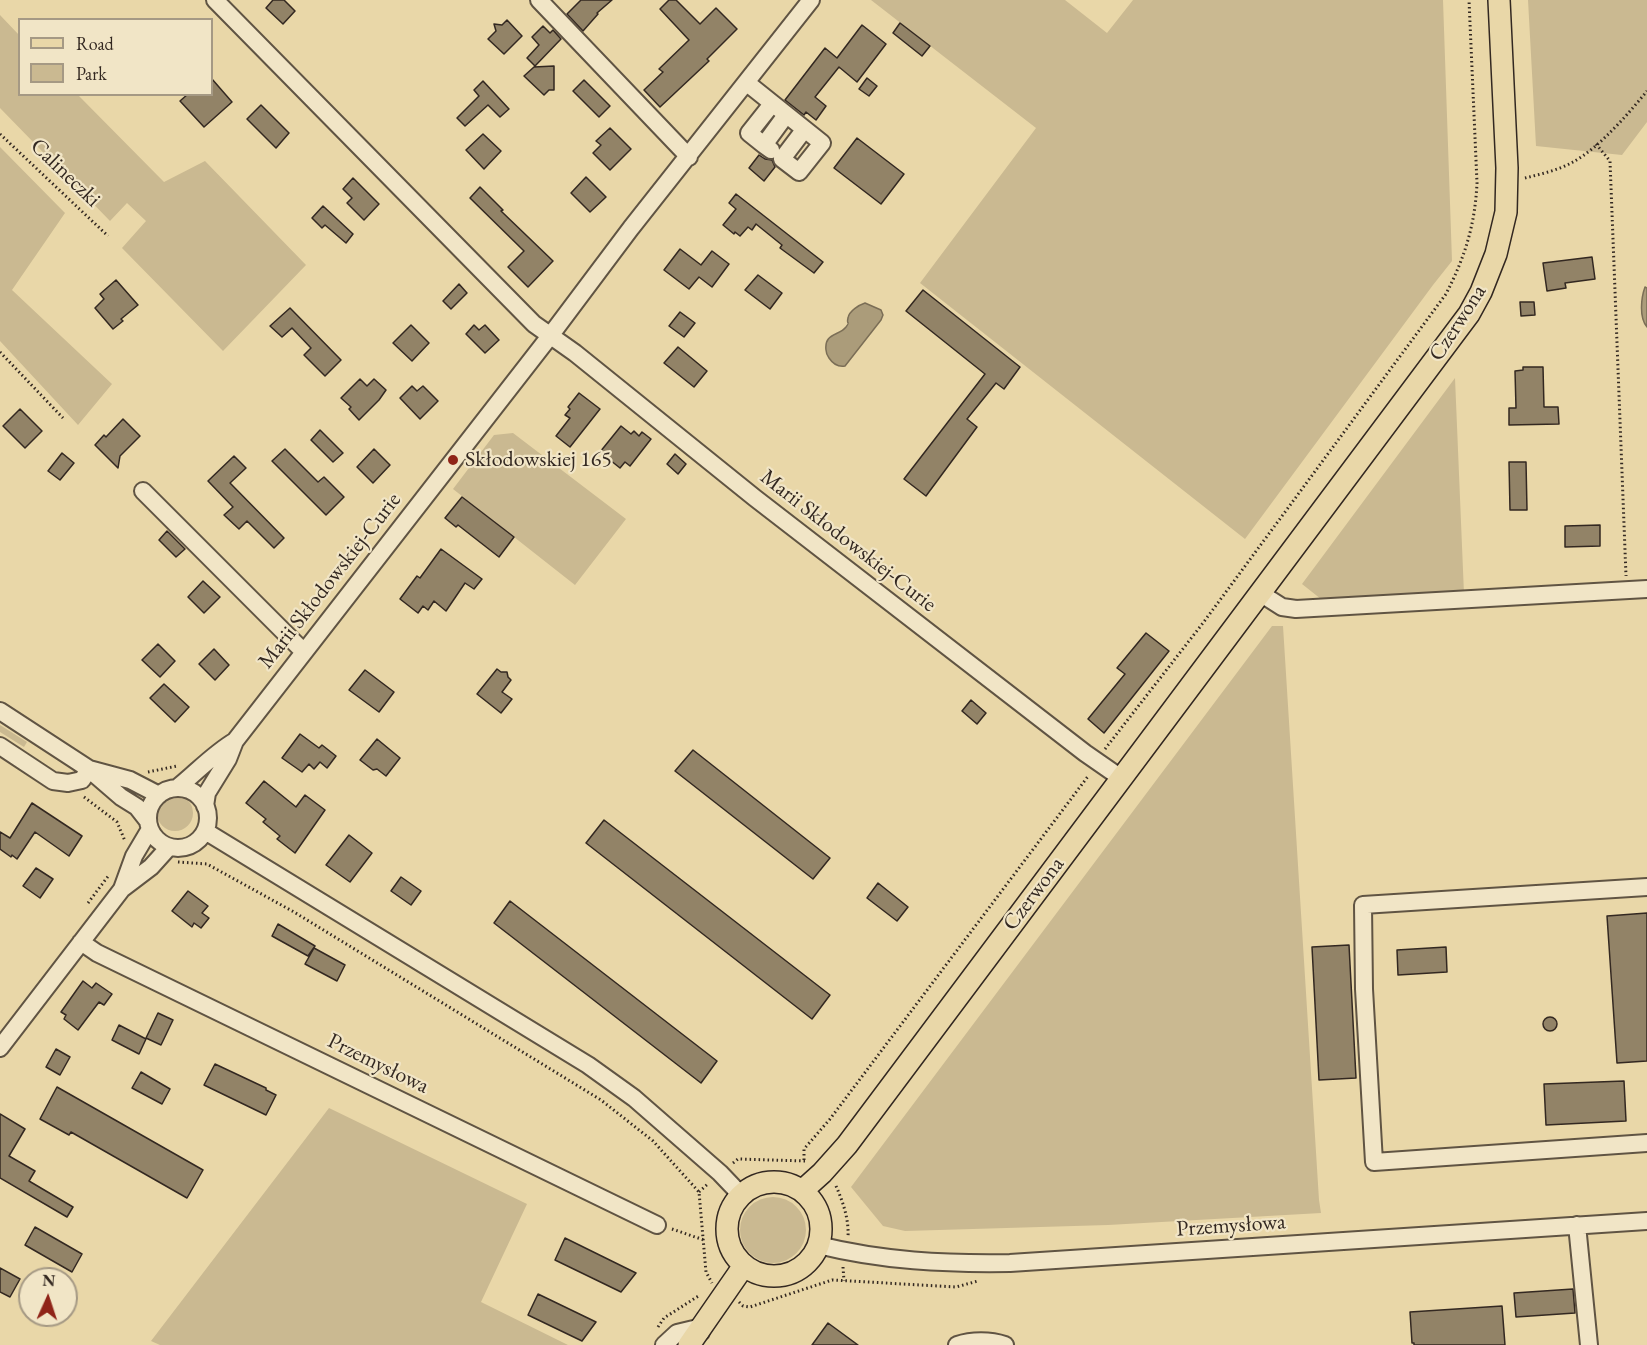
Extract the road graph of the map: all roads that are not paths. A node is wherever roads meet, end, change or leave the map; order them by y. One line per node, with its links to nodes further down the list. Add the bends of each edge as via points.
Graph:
1 (539, 0): 9 (street)
2 (811, 0): 5 (street, Marii Skłodowskiej-Curie)
3 (1499, 0): 13 (main road, Czerwona, via 1506,212 1481,292 1469,315)
4 (220, 2): 10 (street, Marii Skłodowskiej-Curie)
5 (747, 83): 6 (street); 9 (street, Marii Skłodowskiej-Curie)
6 (772, 104): 7 (street); 8 (street, via 749,133)
7 (795, 123): 8 (street); 8 (street, via 822,143 799,172)
8 (773, 152)
9 (689, 157): 10 (street, Marii Skłodowskiej-Curie)
10 (550, 336): 14 (street, Marii Skłodowskiej-Curie); 19 (street, Marii Skłodowskiej-Curie)
11 (144, 491): 14 (street)
12 (1647, 589): 13 (street, via 1296,609 1282,607)
13 (1260, 593): 19 (main road, Czerwona)
14 (304, 652): 16 (street, Marii Skłodowskiej-Curie)
15 (0, 711): 18 (street)
16 (235, 741): 20 (street, Marii Skłodowskiej-Curie, via 219,750); 22 (street, Marii Skłodowskiej-Curie, via 207,793)
17 (0, 746): 18 (street, via 52,781 82,780)
18 (89, 769): 21 (street, via 130,780); 23 (street, via 137,807)
19 (1121, 778): 31 (main road, Czerwona, via 847,1145)
20 (177, 788): 21 (street); 22 (street, via 194,793)
21 (159, 795): 23 (street, via 148,812)
22 (205, 806): 24 (street)
23 (149, 825): 25 (street, via 153,836); 27 (street)
24 (205, 831): 25 (street, via 196,842); 32 (street, via 588,1065 634,1098)
25 (171, 854): 27 (street)
26 (1647, 887): 30 (street, via 1363,904 1363,915 1374,1162)
27 (122, 889): 28 (street)
28 (81, 942): 29 (street); 34 (street, Przemysłowa)
29 (0, 1048)
30 (1647, 1143)
31 (802, 1191): 32 (main road, via 768,1182); 36 (main road, via 818,1212)
32 (741, 1195): 37 (main road, via 727,1221 727,1236)
33 (1647, 1221): 35 (street, Przemysłowa)
34 (657, 1225)
35 (1577, 1225): 36 (street, Przemysłowa, via 961,1264 905,1261); 43 (street)
36 (818, 1245): 37 (main road, via 800,1268 785,1275 769,1276)
37 (743, 1267): 38 (main road)
38 (701, 1336): 39 (street, via 676,1333); 40 (main road)
39 (663, 1345)
40 (688, 1345)
41 (957, 1345): 42 (street, via 976,1341)
42 (1005, 1345)
43 (1589, 1345)

